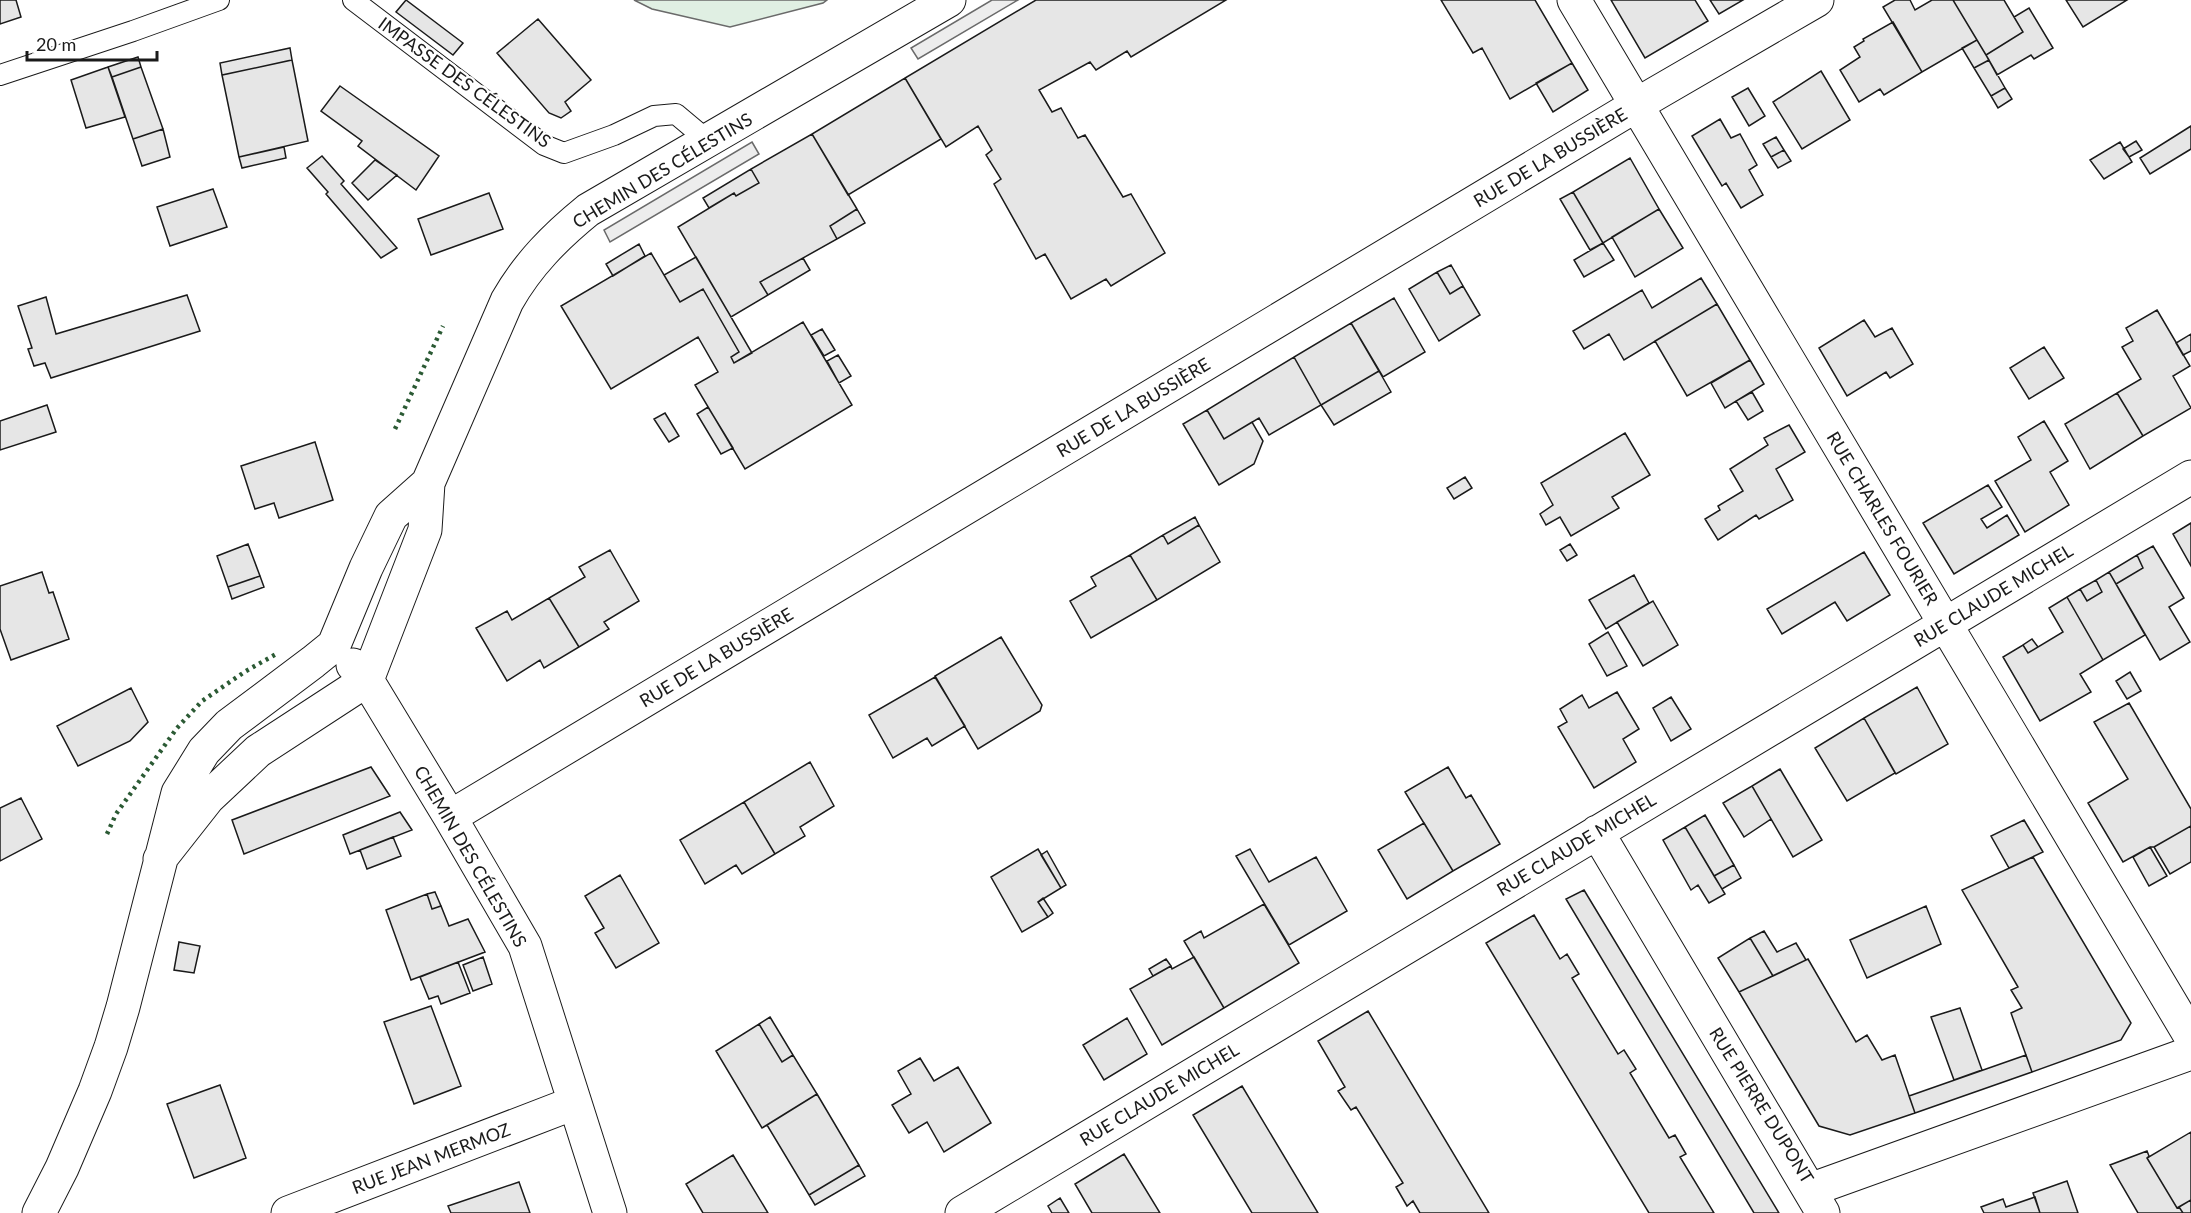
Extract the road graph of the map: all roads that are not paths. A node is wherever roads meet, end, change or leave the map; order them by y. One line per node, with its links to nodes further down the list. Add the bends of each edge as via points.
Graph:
1 (219, 0): 6 (lane)
2 (353, 0): 8 (lane, IMPASSE DES CÉLESTINS, via 544,145 564,153 654,116 676,114)
3 (949, 0): 8 (street, CHEMIN DES CÉLESTINS)
4 (1574, 0): 7 (street, RUE CHARLES FOURIER)
5 (1817, 0): 7 (street, RUE DE LA BUSSIÈRE)
6 (0, 75)
7 (1636, 105): 11 (street, RUE CHARLES FOURIER); 14 (street, RUE DE LA BUSSIÈRE)
8 (707, 140): 10 (street, CHEMIN DES CÉLESTINS, via 588,210 536,258 507,301)
9 (2191, 477): 11 (street, RUE CLAUDE MICHEL)
10 (428, 483): 12 (street, CHEMIN DES CÉLESTINS, via 391,516); 13 (street, CHEMIN DES CÉLESTINS, via 425,530)
11 (1946, 623): 15 (street, RUE CLAUDE MICHEL); 17 (street, RUE CHARLES FOURIER)
12 (334, 645): 13 (street, CHEMIN DES CÉLESTINS); 16 (street, via 229,725 204,751 178,793)
13 (367, 680): 14 (street, CHEMIN DES CÉLESTINS); 16 (street, via 258,751 208,798)
14 (450, 816): 19 (street, CHEMIN DES CÉLESTINS, via 525,946)
15 (1597, 832): 20 (street, RUE PIERRE DUPONT); 24 (street, RUE CLAUDE MICHEL)
16 (160, 859): 21 (street, via 111,1047 62,1168)
17 (2191, 1037)
18 (2191, 1053): 20 (street, RUE PIERRE DUPONT)
19 (574, 1103): 22 (street, RUE JEAN MERMOZ); 23 (street, CHEMIN DES CÉLESTINS)
20 (1817, 1201)
21 (39, 1213)
22 (288, 1213)
23 (610, 1213)
24 (962, 1213)

